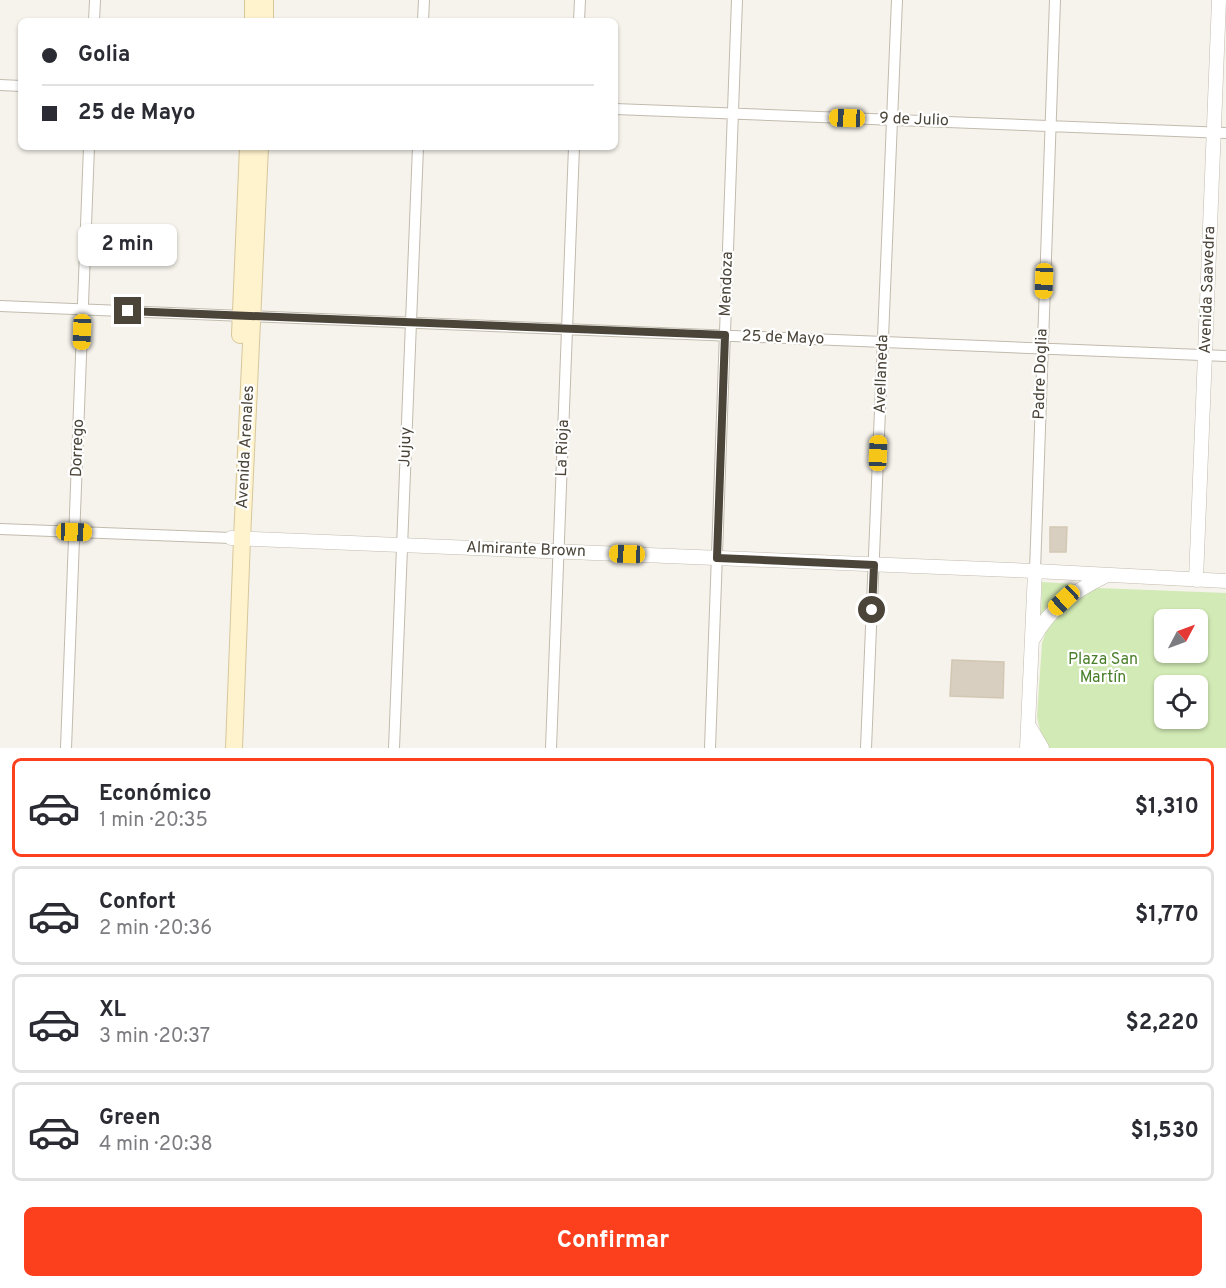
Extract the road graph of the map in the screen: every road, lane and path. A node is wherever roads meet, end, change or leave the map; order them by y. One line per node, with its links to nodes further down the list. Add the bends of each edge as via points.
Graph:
1 (95, 0): 10 (street)
2 (254, 0): 11 (main road)
3 (265, 0): 12 (main road)
4 (424, 0): 13 (street)
5 (580, 0): 14 (street)
6 (737, 0): 18 (street, Mendoza)
7 (897, 0): 19 (street, Avellaneda)
8 (1055, 0): 20 (street, Padre Doglia)
9 (1220, 0): 21 (street, Avenida Saavedra)
10 (94, 18)
11 (253, 18)
12 (265, 18)
13 (423, 18)
14 (579, 18)
15 (0, 85): 16 (street)
16 (18, 86)
17 (618, 109): 18 (street, 9 de Julio)
18 (733, 113): 19 (street, 9 de Julio); 32 (street, Mendoza)
19 (892, 119): 20 (street, 9 de Julio); 33 (street, Avellaneda)
20 (1050, 125): 21 (street, 9 de Julio); 34 (street, Padre Doglia)
21 (1220, 132): 35 (street, Avenida Saavedra)
22 (89, 150): 28 (street, Dorrego)
23 (248, 150): 29 (main road, Avenida Arenales)
24 (260, 150): 29 (main road, Avenida Arenales)
25 (418, 150): 30 (street, Jujuy)
26 (574, 150): 31 (street, La Rioja)
27 (0, 306): 28 (street, 25 de Mayo)
28 (83, 309): 29 (street, 25 de Mayo); 38 (street, Dorrego)
29 (247, 316): 30 (street, 25 de Mayo); 39 (main road, Avenida Arenales)
30 (411, 323): 31 (street, 25 de Mayo); 40 (street, Jujuy)
31 (567, 329): 32 (street, 25 de Mayo); 41 (street, La Rioja)
32 (725, 335): 33 (street, 25 de Mayo); 42 (street, Mendoza)
33 (883, 342): 34 (street, 25 de Mayo); 43 (street, Avellaneda)
34 (1042, 348): 35 (street, 25 de Mayo); 44 (street, Padre Doglia)
35 (1206, 355): 36 (street, 25 de Mayo); 46 (street, Avenida Saavedra)
36 (1226, 356)
37 (0, 529): 38 (street, Almirante Brown)
38 (74, 532): 39 (street, Almirante Brown); 50 (street, Dorrego)
39 (237, 538): 40 (street, Almirante Brown); 51 (main road, Avenida Arenales); 52 (main road, Avenida Arenales)
40 (402, 545): 41 (street, Almirante Brown); 53 (street, Jujuy)
41 (559, 552): 42 (street, Almirante Brown); 54 (street, La Rioja)
42 (717, 558): 43 (street, Almirante Brown); 55 (street, Mendoza)
43 (874, 565): 44 (street, Almirante Brown); 56 (street, Avellaneda)
44 (1035, 571): 45 (street, Almirante Brown); 48 (street, Padre Doglia)
45 (1107, 575): 46 (street, Almirante Brown); 48 (street, via 1064,600 1040,625)
46 (1196, 580): 47 (street, Almirante Brown)
47 (1226, 581)
48 (1032, 640): 49 (street, Padre Doglia)
49 (1028, 724): 57 (street, Padre Doglia); 58 (street)
50 (66, 748)
51 (224, 748)
52 (234, 748)
53 (394, 748)
54 (551, 748)
55 (710, 748)
56 (866, 748)
57 (1027, 748)
58 (1042, 748)

